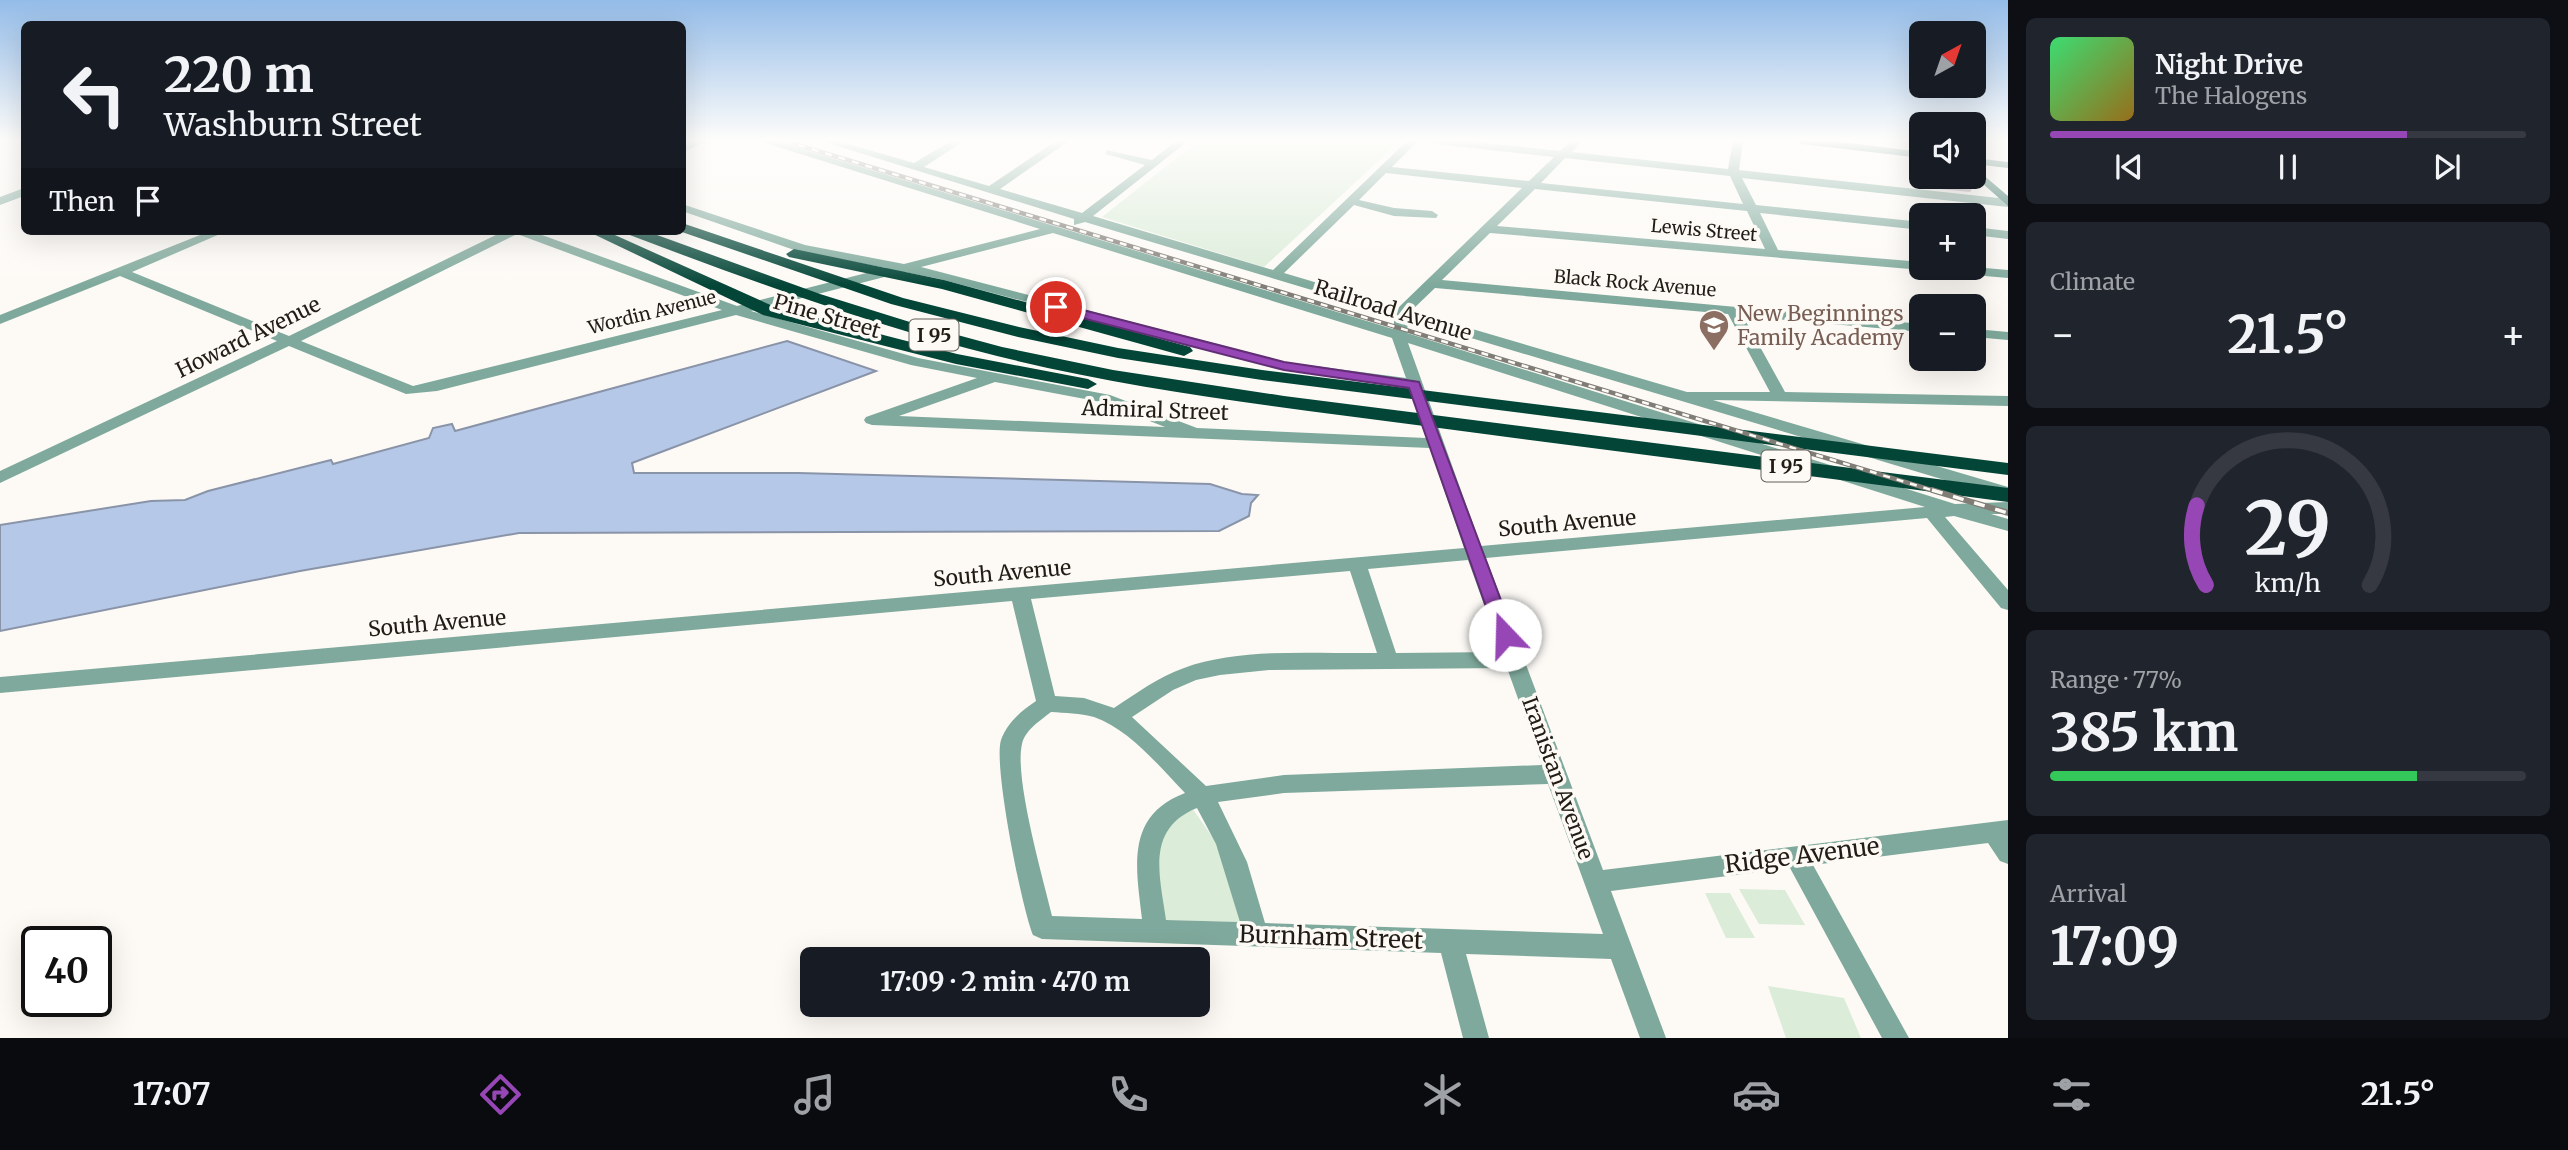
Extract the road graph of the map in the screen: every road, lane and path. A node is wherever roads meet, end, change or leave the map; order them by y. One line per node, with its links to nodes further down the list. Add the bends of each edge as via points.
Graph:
1 (924, 189): 21 (street, Railroad Avenue)
2 (1120, 189): 18 (street, Wordin Avenue)
3 (1364, 189): 12 (street)
4 (1526, 189): 22 (street)
5 (1573, 189): 15 (street)
6 (1742, 189): 15 (street)
7 (1891, 189): 13 (street)
8 (1994, 189): 13 (main road)
9 (991, 190): 18 (street, Railroad Avenue)
10 (21, 193): 11 (street)
11 (0, 201)
12 (1351, 201): 17 (street, via 1394,212); 36 (street)
13 (2008, 203)
14 (686, 208): 33 (street, via 802,248)
15 (1751, 208): 19 (street); 30 (street)
16 (686, 215): 33 (highway, via 800,255)
17 (1432, 215)
18 (1084, 218): 21 (street, Wordin Avenue, via 1067,228); 36 (street, Railroad Avenue)
19 (1909, 225)
20 (686, 228): 54 (highway, I 95, via 897,301 1085,346 1238,372)
21 (1054, 229): 33 (street, Wordin Avenue); 46 (street, Railroad Avenue)
22 (1485, 229): 30 (street, Lewis Street); 37 (street)
23 (1986, 232): 29 (street)
24 (212, 235): 32 (street)
25 (509, 235): 47 (street, Howard Avenue)
26 (528, 235): 40 (street, Pine Street)
27 (603, 235): 38 (highway)
28 (643, 235): 58 (highway, I 95, via 850,310 1033,359 1223,394)
29 (2008, 235)
30 (1774, 254): 31 (street, Lewis Street)
31 (1909, 265)
32 (119, 271): 42 (street); 47 (street, Wordin Avenue)
33 (893, 271): 38 (street, Wordin Avenue); 49 (street, via 941,275 1284,366); 54 (highway, via 1204,355)
34 (1986, 272): 35 (street)
35 (2008, 274)
36 (1275, 275): 41 (street, Railroad Avenue)
37 (1429, 283): 39 (street, Black Rock Avenue); 41 (street)
38 (756, 306): 40 (street, Wordin Avenue); 58 (highway, via 1000,369 1097,386)
39 (1733, 311): 43 (street, Black Rock Avenue); 51 (street)
40 (736, 312): 47 (street, Wordin Avenue, via 411,391); 48 (street, Pine Street, via 916,362)
41 (1402, 312): 46 (street, Iranistan Avenue); 50 (street, Railroad Avenue)
42 (0, 320)
43 (1909, 327)
44 (1986, 334): 45 (street)
45 (2008, 336)
46 (1399, 337): 49 (street, Iranistan Avenue); 65 (street, Railroad Avenue)
47 (288, 341): 62 (street, Howard Avenue)
48 (993, 377): 53 (street, Pine Street, via 1105,398); 55 (street, Admiral Street, via 872,420)
49 (1414, 384): 59 (street, Iranistan Avenue)
50 (1674, 395): 51 (street); 63 (street, Railroad Avenue)
51 (1779, 395): 52 (street)
52 (2008, 401)
53 (1132, 408): 55 (street, via 1137,415); 56 (street, Pine Street)
54 (1632, 422): 57 (highway, I 95)
55 (1131, 430): 56 (street, Admiral Street)
56 (1194, 433): 59 (street, Admiral Street)
57 (1762, 437): 60 (highway); 61 (highway, I 95)
58 (1563, 438): 63 (highway, I 95)
59 (1436, 443): 68 (street, Iranistan Avenue)
60 (2008, 458)
61 (2008, 469)
62 (0, 478)
63 (2008, 494)
64 (2008, 508): 65 (street, South Avenue)
65 (1954, 510): 66 (street, South Avenue); 67 (street, Railroad Avenue)
66 (1933, 513): 68 (street, South Avenue); 71 (street)
67 (2008, 525)
68 (1475, 554): 69 (street, South Avenue); 72 (street, Iranistan Avenue)
69 (1356, 562): 70 (street, South Avenue); 73 (street)
70 (1020, 594): 74 (street, South Avenue); 75 (street)
71 (2008, 603)
72 (1514, 660): 73 (street); 77 (street, Iranistan Avenue)
73 (1389, 661): 76 (street, via 1220,667 1192,673 1158,689)
74 (0, 685)
75 (1047, 704): 76 (street, via 1078,703); 83 (street, Burnham Street, via 1024,720 1010,744 1010,771 1042,927)
76 (1116, 717): 78 (street)
77 (1558, 774): 78 (street, via 1250,786); 82 (street, Iranistan Avenue)
78 (1202, 797): 83 (street, via 1166,814 1151,835 1148,862); 84 (street, via 1241,876)
79 (2001, 831): 80 (street); 81 (street, Ridge Avenue)
80 (2008, 854)
81 (1795, 855): 82 (street, Ridge Avenue); 89 (street)
82 (1595, 882): 86 (street, Iranistan Avenue)
83 (1156, 931): 84 (street, Burnham Street)
84 (1256, 935): 85 (street, Burnham Street)
85 (1450, 940): 86 (street, Burnham Street); 87 (street)
86 (1620, 947): 88 (street, Iranistan Avenue)
87 (1476, 1038)
88 (1653, 1038)
89 (1896, 1038)

